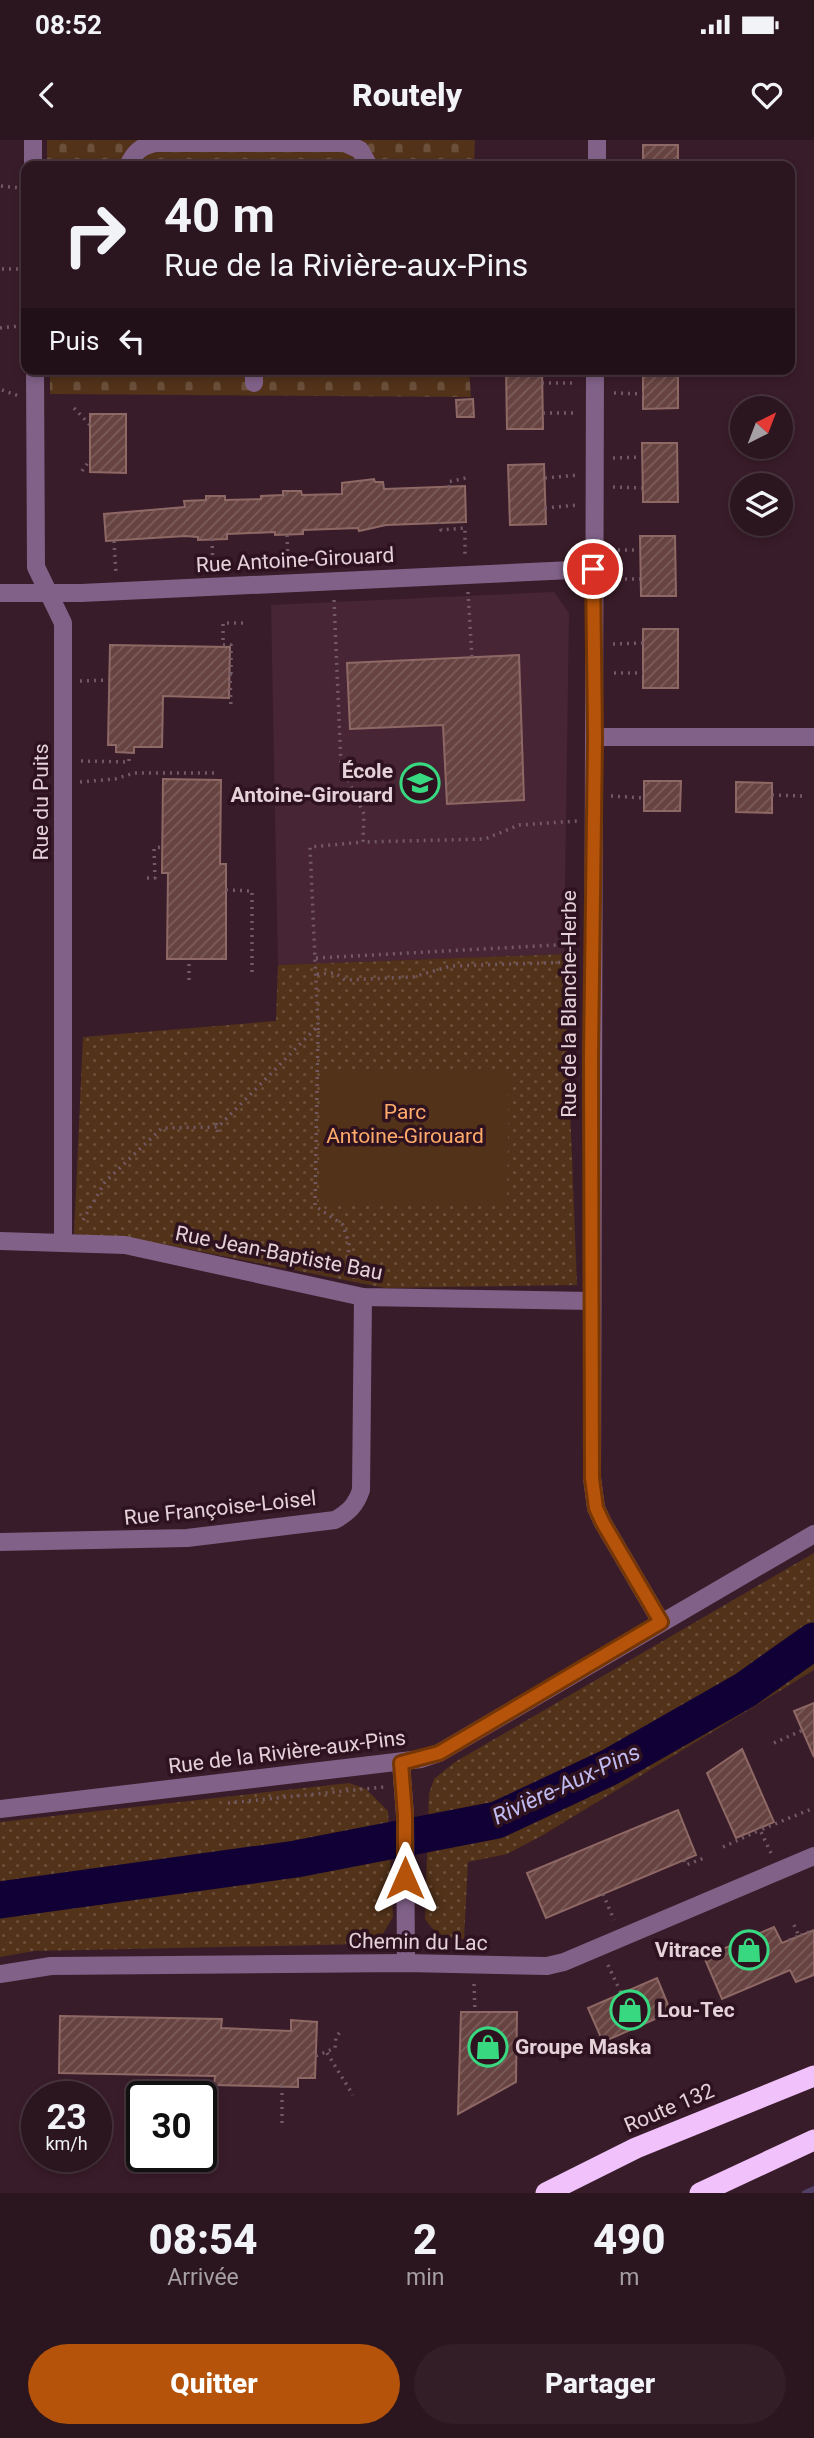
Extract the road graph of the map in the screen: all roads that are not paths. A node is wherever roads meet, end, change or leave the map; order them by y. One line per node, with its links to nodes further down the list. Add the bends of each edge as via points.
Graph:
1 (33, 140): 4 (street)
2 (597, 140): 7 (street)
3 (345, 142): 5 (street, via 156,143 144,146); 6 (street, via 360,150)
4 (33, 161)
5 (130, 161)
6 (366, 161)
7 (597, 161)
8 (35, 375): 12 (street, Rue du Puits, via 36,567)
9 (595, 375): 10 (street, Rue de la Blanche-Herbe)
10 (593, 569): 12 (street, Rue Antoine-Girouard); 13 (street, Rue de la Blanche-Herbe)
11 (0, 593): 12 (street, Rue Antoine-Girouard)
12 (49, 593): 16 (street, Rue du Puits, via 64,623)
13 (595, 737): 14 (street); 18 (street, Rue de la Blanche-Herbe)
14 (814, 739)
15 (0, 1241): 16 (street, Rue Jean-Baptiste Bau)
16 (63, 1241): 17 (street, Rue Jean-Baptiste Bau, via 125,1245)
17 (363, 1297): 18 (street, Rue Jean-Baptiste Bau); 20 (street, Rue Françoise-Loisel, via 361,1490 347,1513 335,1520 187,1538)
18 (592, 1301): 21 (street, Rue de la Blanche-Herbe, via 596,1508)
19 (814, 1534): 21 (street, Rue de la Rivière-aux-Pins)
20 (0, 1542)
21 (661, 1622): 22 (street, Rue de la Rivière-aux-Pins, via 439,1753)
22 (401, 1763): 23 (street, Rue de la Rivière-aux-Pins); 25 (street)
23 (0, 1809)
24 (814, 1856): 25 (street, Chemin du Lac, via 564,1962 528,1966)
25 (406, 1963): 26 (street, Chemin du Lac, via 51,1966)
26 (0, 1974)
27 (814, 2076): 29 (highway, Route 132, via 645,2144)
28 (814, 2140): 30 (highway)
29 (546, 2193)
30 (700, 2193)

